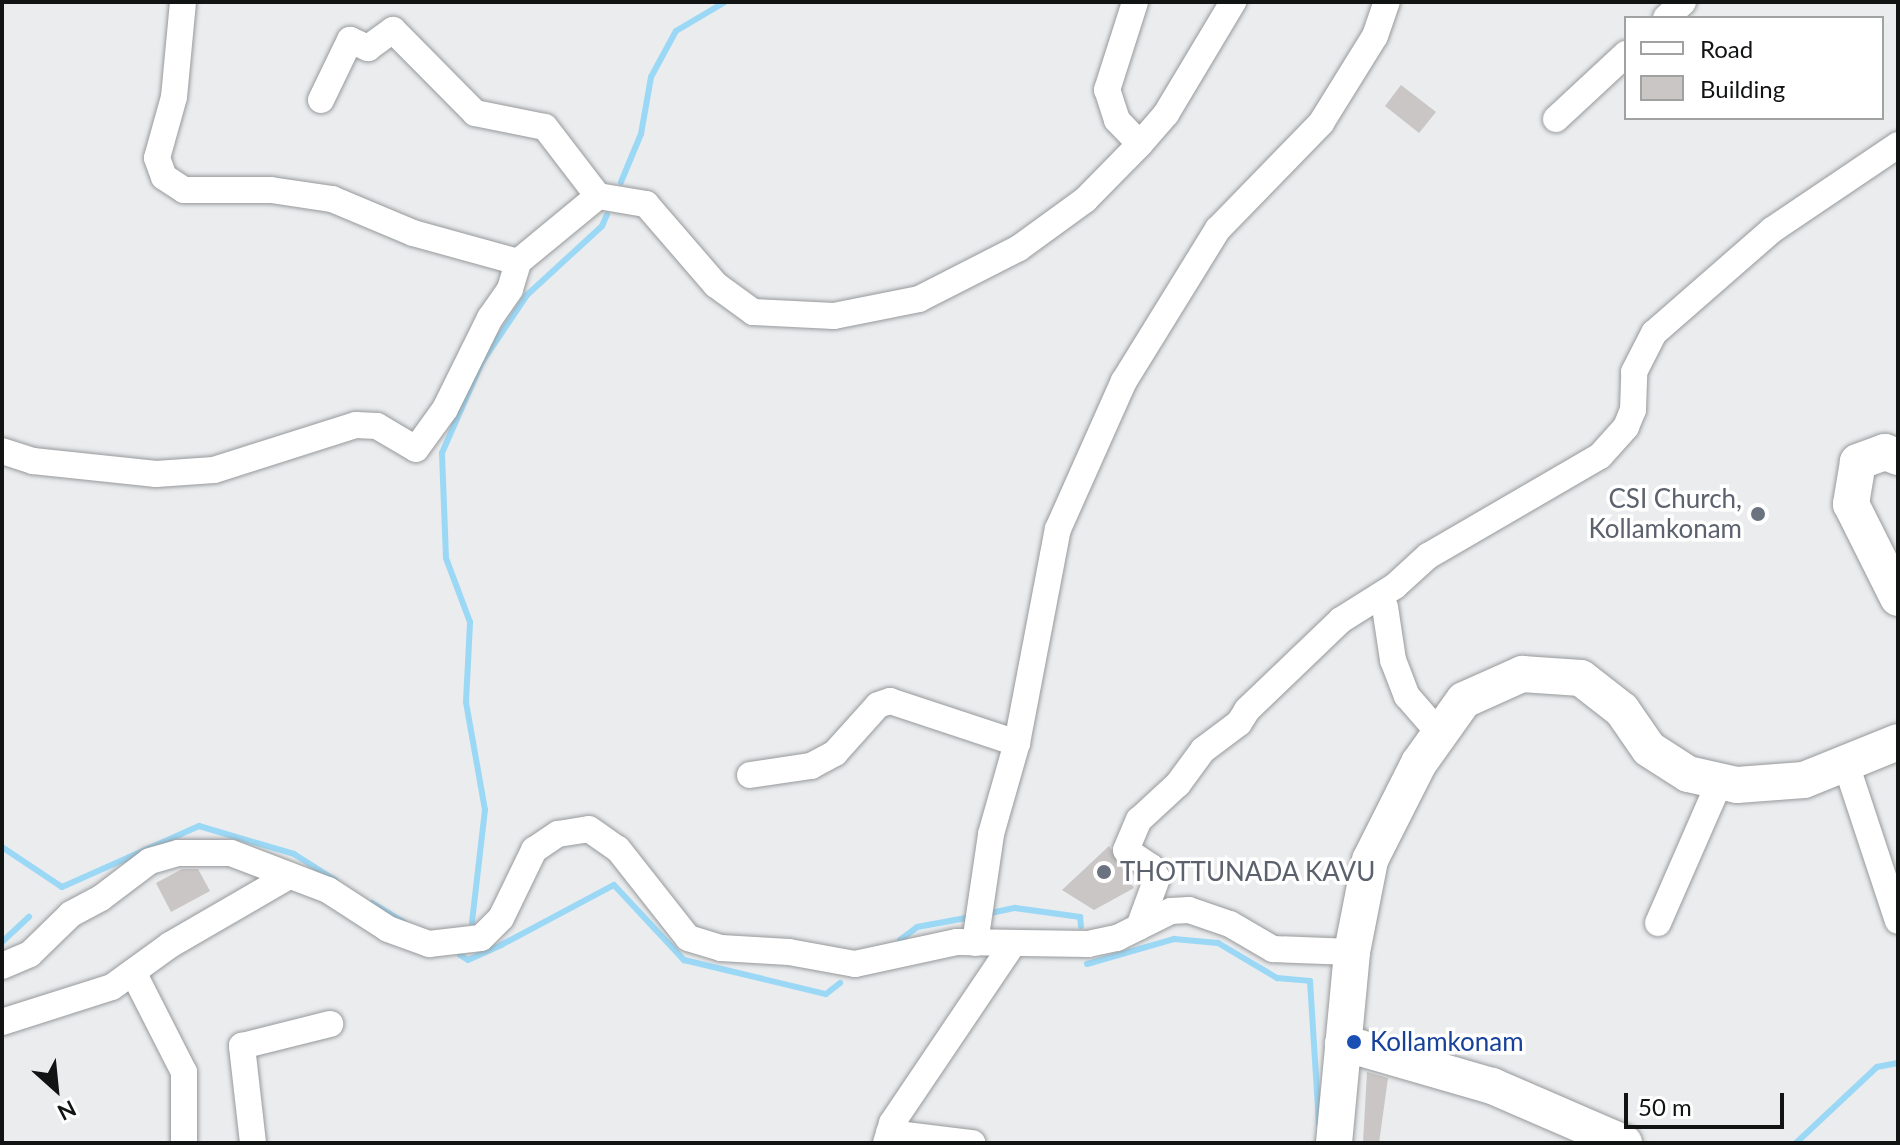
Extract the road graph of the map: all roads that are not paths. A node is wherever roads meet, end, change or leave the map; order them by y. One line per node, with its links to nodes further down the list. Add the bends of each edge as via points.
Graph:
1 (183, 2): 13 (street, via 174,97 157,158 164,177 184,190 271,190 332,199 413,233)
2 (1135, 2): 10 (street, via 1107,90 1117,120)
3 (1233, 2): 10 (street, via 1166,114)
4 (1387, 2): 20 (street, via 1375,36 1321,123 1218,229 1124,381 1058,529)
5 (1683, 2): 6 (street)
6 (1668, 16)
7 (1624, 56): 9 (street)
8 (321, 100): 12 (street, via 350,40 368,48 393,30 475,113 545,127)
9 (1556, 119)
10 (1140, 144): 12 (street, via 1085,200 998,259 919,299 834,316 753,312 739,305 646,204)
11 (1898, 145): 27 (street, via 1772,230 1654,333 1634,372 1633,410 1626,427 1600,456 1428,556 1395,586 1341,620 1239,723 1203,750 1178,784 1139,820 1126,850 1151,867 1157,878)
12 (598, 196): 13 (street)
13 (518, 262): 14 (street, via 510,289 451,389 445,409 416,449 377,426 356,425 214,470 156,474 33,461)
14 (2, 451)
15 (1898, 457): 16 (main road, via 1885,452 1858,462 1851,504)
16 (1898, 598)
17 (1385, 607): 18 (street, via 1393,660 1407,696)
18 (1440, 734): 23 (main road, via 1464,700 1522,674 1581,678 1622,710 1649,749 1688,774); 30 (main road, via 1419,763 1370,860)
19 (1898, 742): 21 (main road)
20 (1017, 743): 22 (street, via 890,701 878,705 835,753 811,766); 28 (street, via 991,834)
21 (1846, 764): 23 (main road, via 1804,780 1737,785); 25 (street)
22 (750, 775)
23 (1720, 781): 26 (street)
24 (289, 876): 28 (street, via 328,890 388,929 429,944 481,938 501,918 534,850 558,834 589,829 618,849 688,938 721,948 789,952 855,964); 31 (street, via 231,853 178,853 150,861 71,914 30,954); 32 (street)
25 (1898, 921)
26 (1658, 923)
27 (1139, 927): 29 (street, via 1088,944); 30 (street, via 1171,911 1189,910 1230,924 1273,949)
28 (976, 936): 29 (street)
29 (1012, 945): 36 (street)
30 (1352, 952): 35 (main road)
31 (2, 966)
32 (133, 972): 33 (street, via 112,987); 37 (street, via 184,1072)
33 (2, 1022)
34 (330, 1024): 38 (street, via 242,1046)
35 (1343, 1043): 40 (main road); 41 (main road, via 1492,1086)
36 (887, 1138): 39 (street)
37 (184, 1143)
38 (253, 1143)
39 (972, 1143)
40 (1334, 1143)
41 (1624, 1143)

